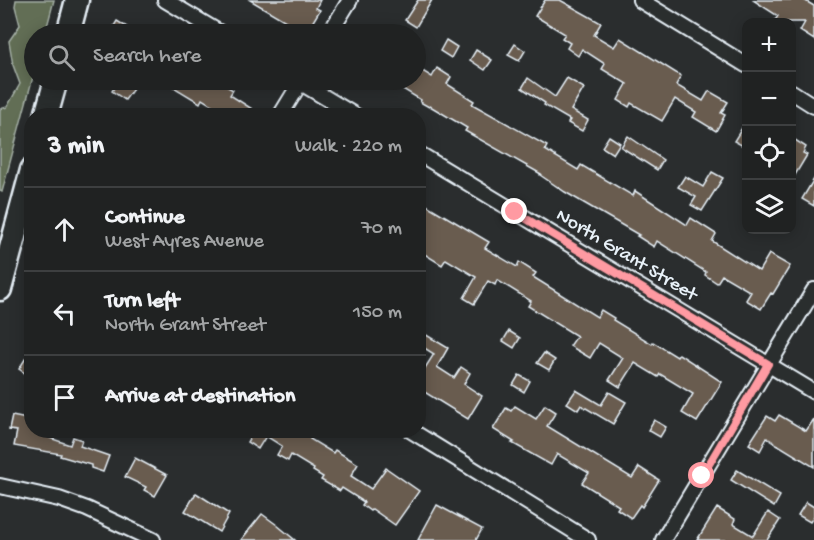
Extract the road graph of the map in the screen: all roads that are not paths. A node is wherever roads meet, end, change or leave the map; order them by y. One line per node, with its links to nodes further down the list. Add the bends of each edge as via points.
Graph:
1 (77, 0): 7 (main road)
2 (165, 0): 8 (street)
3 (350, 0): 9 (street)
4 (640, 0): 6 (street)
5 (670, 0): 6 (street)
6 (662, 13): 10 (street)
7 (71, 24)
8 (205, 24)
9 (335, 24)
10 (742, 62)
11 (53, 90): 16 (main road)
12 (294, 90): 17 (street)
13 (315, 90): 18 (street)
14 (796, 95): 15 (street)
15 (814, 106)
16 (48, 108)
17 (284, 108)
18 (343, 108)
19 (426, 158): 23 (street, North Grant Street)
20 (24, 214): 21 (main road)
21 (0, 289)
22 (814, 290): 23 (street)
23 (768, 364): 24 (street, North Grant Street); 29 (street)
24 (814, 392)
25 (423, 438): 28 (street)
26 (0, 486): 27 (street, via 59,499)
27 (153, 540)
28 (588, 540)
29 (663, 540)

